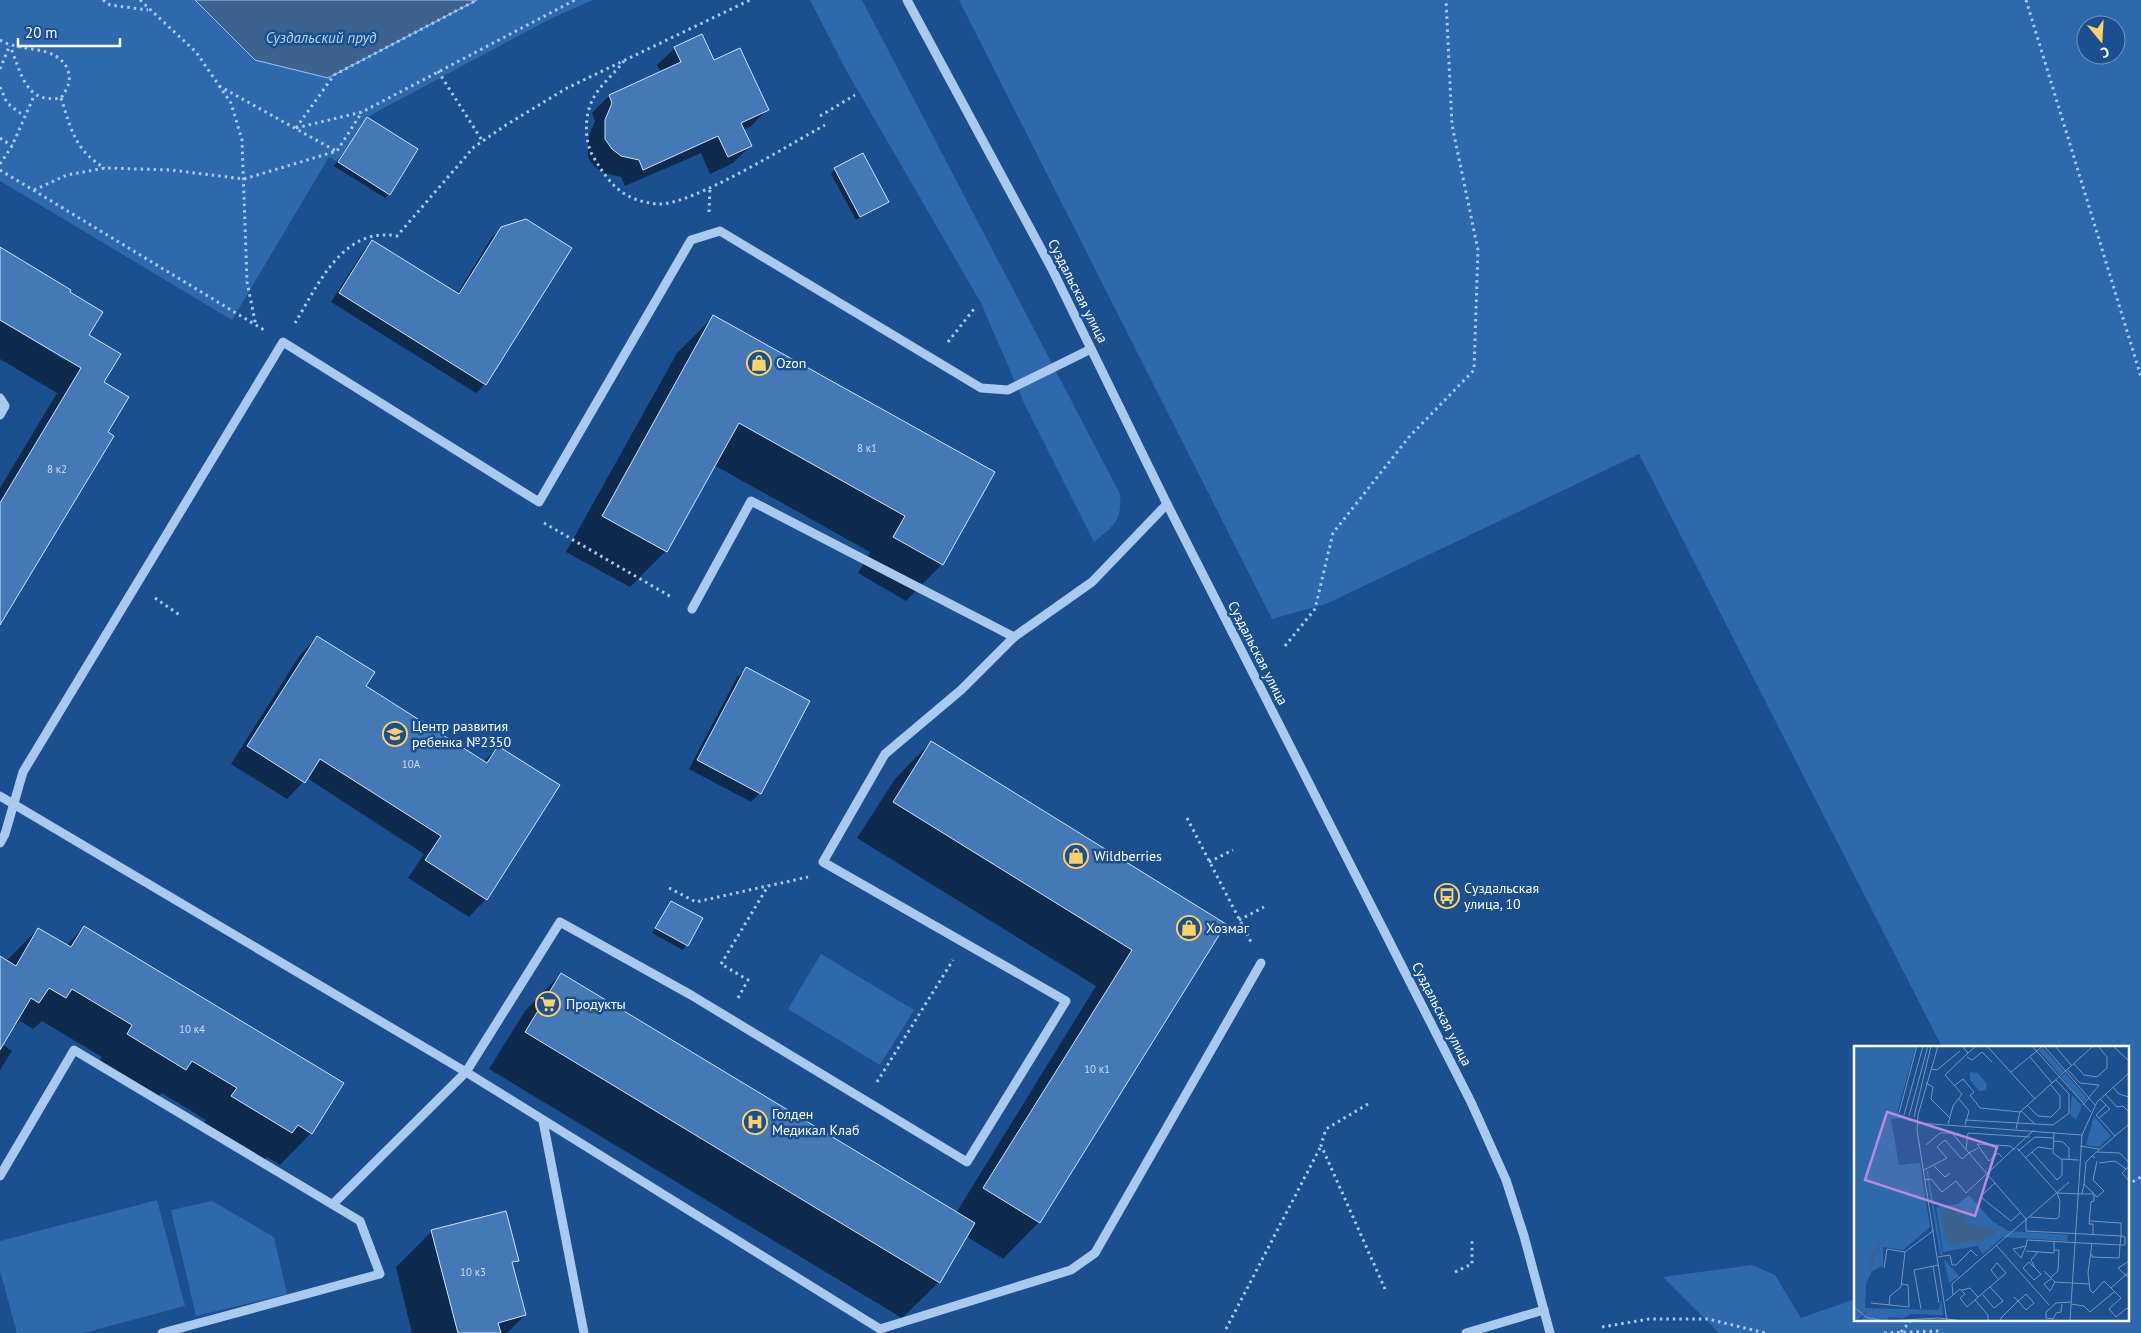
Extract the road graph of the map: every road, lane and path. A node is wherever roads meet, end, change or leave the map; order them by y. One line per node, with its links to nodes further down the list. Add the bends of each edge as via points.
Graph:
1 (103, 0): 9 (path, via 110,5)
2 (140, 0): 9 (path)
3 (477, 0): 24 (path, via 334,75)
4 (575, 0): 14 (path)
5 (750, 0): 12 (path)
6 (907, 0): 37 (street, Суздальская улица)
7 (1446, 0): 46 (path, via 1452,125 1478,250 1474,370 1409,437 1332,533 1315,609)
8 (2026, 0): 38 (path)
9 (149, 10): 15 (path, via 196,52)
10 (0, 40): 11 (path)
11 (10, 46): 13 (path); 18 (path); 19 (path, via 56,54 63,60 70,76 68,89)
12 (626, 60): 23 (path, via 593,99 586,127 589,150 607,181 627,196 659,204 688,197); 26 (path, via 567,88 506,124)
13 (0, 69)
14 (438, 71): 20 (path); 26 (path)
15 (219, 85): 24 (path); 32 (path, via 231,103 242,140)
16 (0, 87): 21 (path, via 7,103)
17 (855, 95): 22 (path)
18 (34, 96): 19 (path, via 48,100); 21 (path)
19 (61, 98): 30 (path, via 74,138 82,151)
20 (362, 112): 24 (path); 28 (path)
21 (24, 116): 27 (path)
22 (820, 116)
23 (825, 125)
24 (296, 128): 28 (path)
25 (0, 138): 27 (path)
26 (483, 142): 34 (path, via 474,147 397,236 382,233 356,243 332,260)
27 (12, 146): 29 (path)
28 (337, 151): 32 (path)
29 (0, 164)
30 (105, 168): 32 (path, via 171,170); 33 (path, via 67,175)
31 (0, 170): 33 (path)
32 (244, 179): 35 (path, via 247,282)
33 (33, 190): 35 (path)
34 (305, 306)
35 (256, 326): 36 (path)
36 (283, 342): 37 (street, via 539,502 691,240 720,231 981,388 1008,390); 42 (street)
37 (1092, 349): 41 (street, Суздальская улица)
38 (2141, 377)
39 (0, 398): 40 (street, via 5,406)
40 (0, 415)
41 (1167, 504): 45 (street, via 1092,582); 73 (street, Суздальская улица, via 1471,1102 1506,1180)
42 (135, 585): 44 (path); 48 (street, via 23,772)
43 (692, 610): 45 (street, via 751,501)
44 (182, 616)
45 (1014, 637): 53 (street, via 961,690 885,754 823,862)
46 (1285, 646)
47 (0, 796): 48 (street)
48 (13, 804): 50 (street); 61 (street)
49 (1187, 818): 52 (path)
50 (0, 842)
51 (1233, 850): 52 (path)
52 (1210, 862): 57 (path)
53 (838, 871): 54 (path); 58 (street)
54 (768, 886): 55 (path, via 696,902); 60 (path, via 721,964 748,980)
55 (669, 888)
56 (1264, 907): 57 (path)
57 (1239, 920): 59 (path)
58 (964, 943): 62 (path); 62 (street, via 1066,1001 967,1162)
59 (1261, 963): 77 (street, via 1096,1253 1071,1270)
60 (726, 1017): 61 (street, via 560,922); 62 (street)
61 (466, 1072): 64 (street); 69 (street)
62 (866, 1101)
63 (1368, 1104): 65 (path, via 1326,1129)
64 (543, 1121): 77 (street); 80 (street)
65 (1321, 1145): 72 (path); 76 (path)
66 (0, 1176): 69 (street, via 74,1050)
67 (2141, 1177): 68 (path)
68 (2128, 1184)
69 (333, 1204): 79 (street, via 360,1221 380,1274)
70 (1472, 1238): 71 (path, via 1472,1264)
71 (1455, 1272)
72 (1384, 1289)
73 (1544, 1310): 81 (street); 82 (street, Суздальская улица)
74 (1911, 1320): 78 (path)
75 (1602, 1327): 83 (path, via 1649,1319 1708,1319)
76 (1226, 1329)
77 (880, 1331)
78 (1901, 1332): 84 (path); 85 (path)
79 (162, 1333)
80 (584, 1333)
81 (1466, 1333)
82 (1550, 1333)
83 (1764, 1333)
84 (1884, 1333)
85 (1942, 1333)

